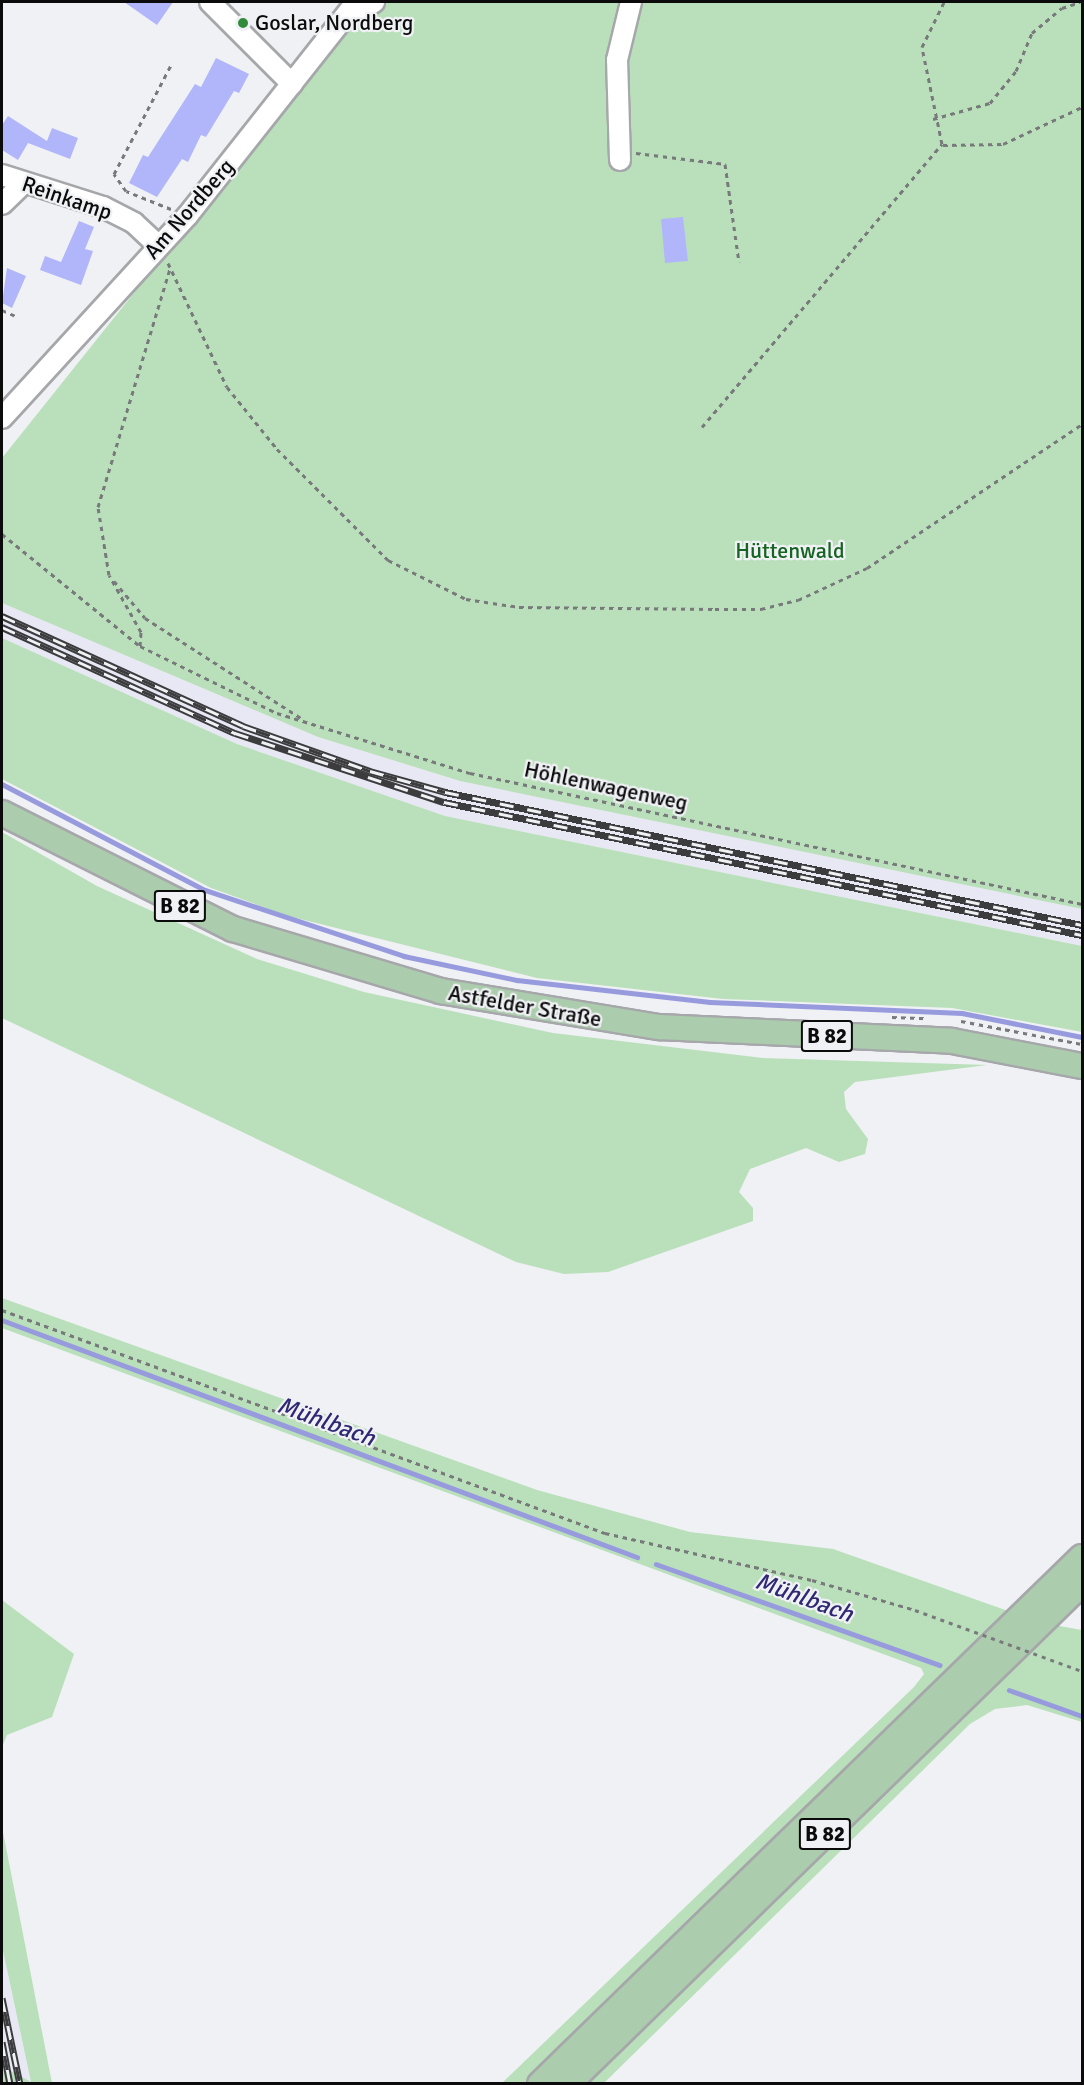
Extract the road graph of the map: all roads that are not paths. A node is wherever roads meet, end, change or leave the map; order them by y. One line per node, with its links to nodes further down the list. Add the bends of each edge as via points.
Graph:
1 (210, 2): 6 (street)
2 (356, 2): 5 (street)
3 (374, 2): 5 (street, Am Nordberg)
4 (630, 2): 7 (street, via 617,60)
5 (339, 20): 6 (street, Am Nordberg)
6 (292, 84): 11 (street, Am Nordberg)
7 (619, 155)
8 (2, 175): 9 (street, Reinkamp)
9 (23, 184): 10 (street); 11 (street, Reinkamp, via 103,207 134,223)
10 (2, 204)
11 (159, 246): 12 (street, Am Nordberg)
12 (2, 418)
13 (2, 813): 14 (main road, Astfelder Straße / B 82, via 233,929 441,991 648,1025 952,1041)
14 (1083, 1066)
15 (1083, 1557): 17 (main road, B 82)
16 (1083, 1583): 18 (main road, B 82)
17 (540, 2084)
18 (568, 2084)

